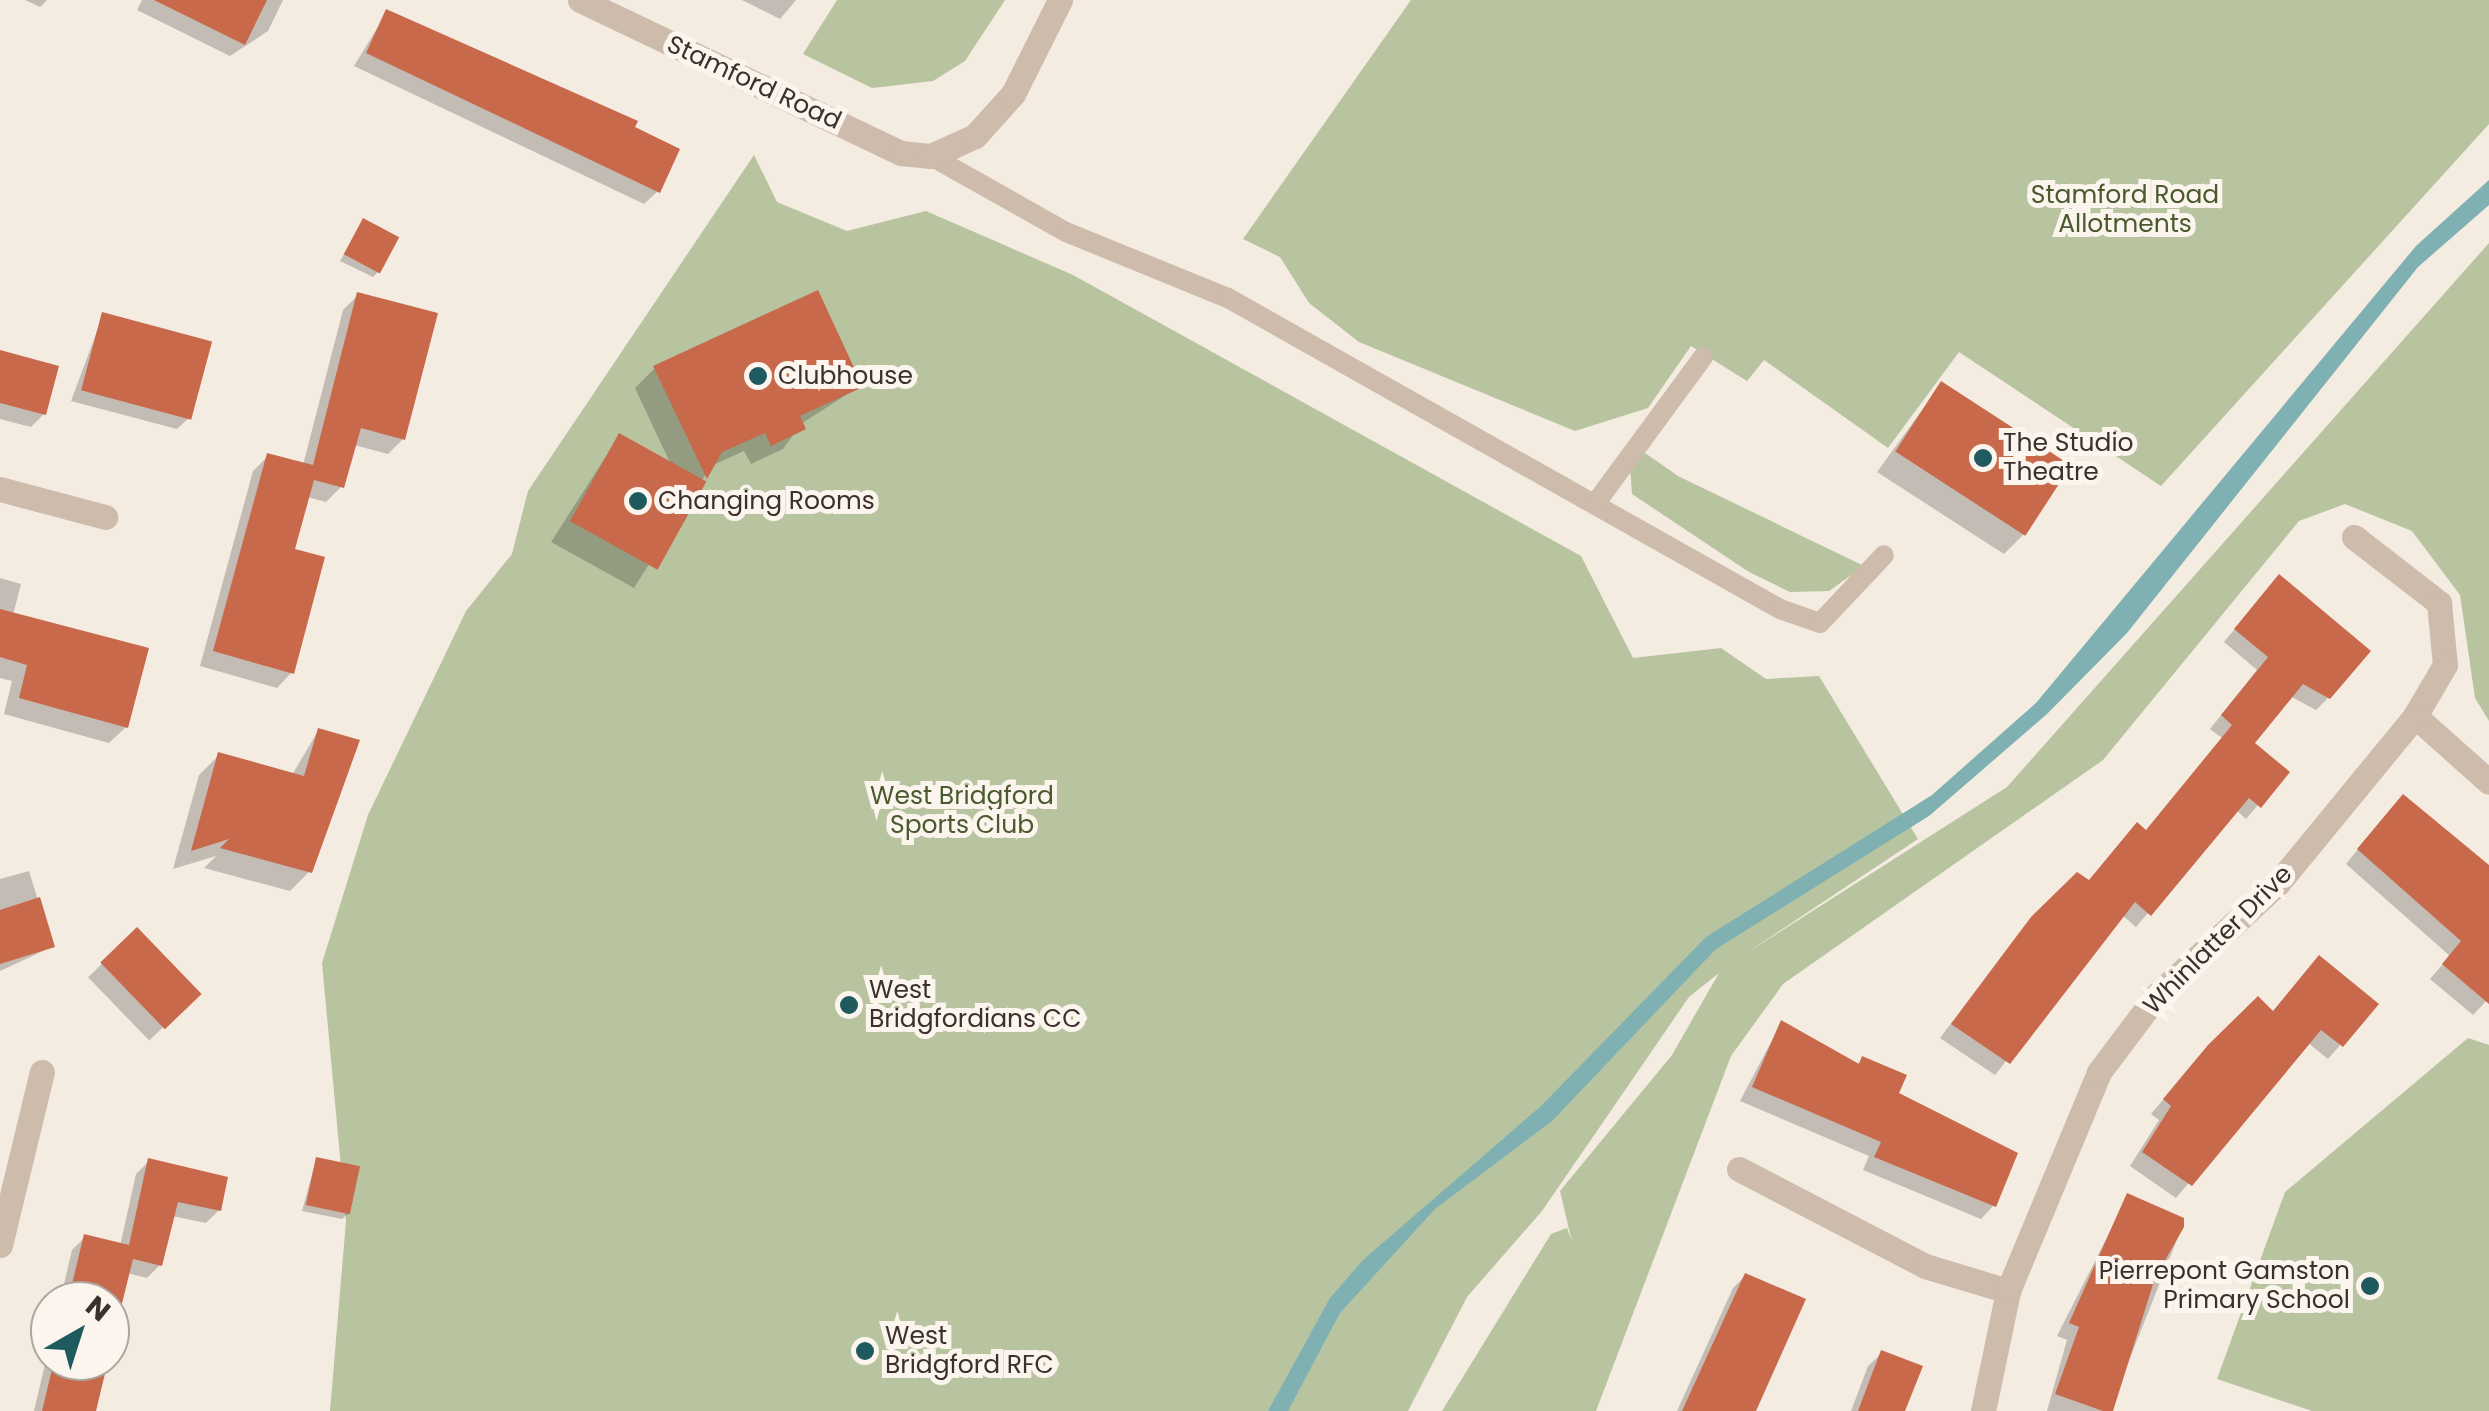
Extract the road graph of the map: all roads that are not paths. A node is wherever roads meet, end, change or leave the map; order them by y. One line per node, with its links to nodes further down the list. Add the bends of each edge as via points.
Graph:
1 (580, 0): 3 (street, Stamford Road, via 901,153)
2 (1060, 0): 3 (street, via 1013,94 975,136)
3 (930, 156): 6 (lane, via 1066,232 1228,298)
4 (1703, 356): 6 (lane)
5 (0, 489): 7 (street)
6 (1595, 504): 9 (lane, via 1820,623)
7 (105, 518)
8 (2354, 536): 10 (street, Whinlatter Drive, via 2439,603 2444,665)
9 (1884, 555)
10 (2415, 716): 11 (street); 15 (street, Whinlatter Drive, via 2278,883 2157,996 2099,1072)
11 (2489, 782)
12 (42, 1072): 14 (street)
13 (1739, 1170): 15 (street, via 1925,1266)
14 (0, 1245)
15 (2008, 1292): 16 (street, Whinlatter Drive)
16 (1983, 1411)

